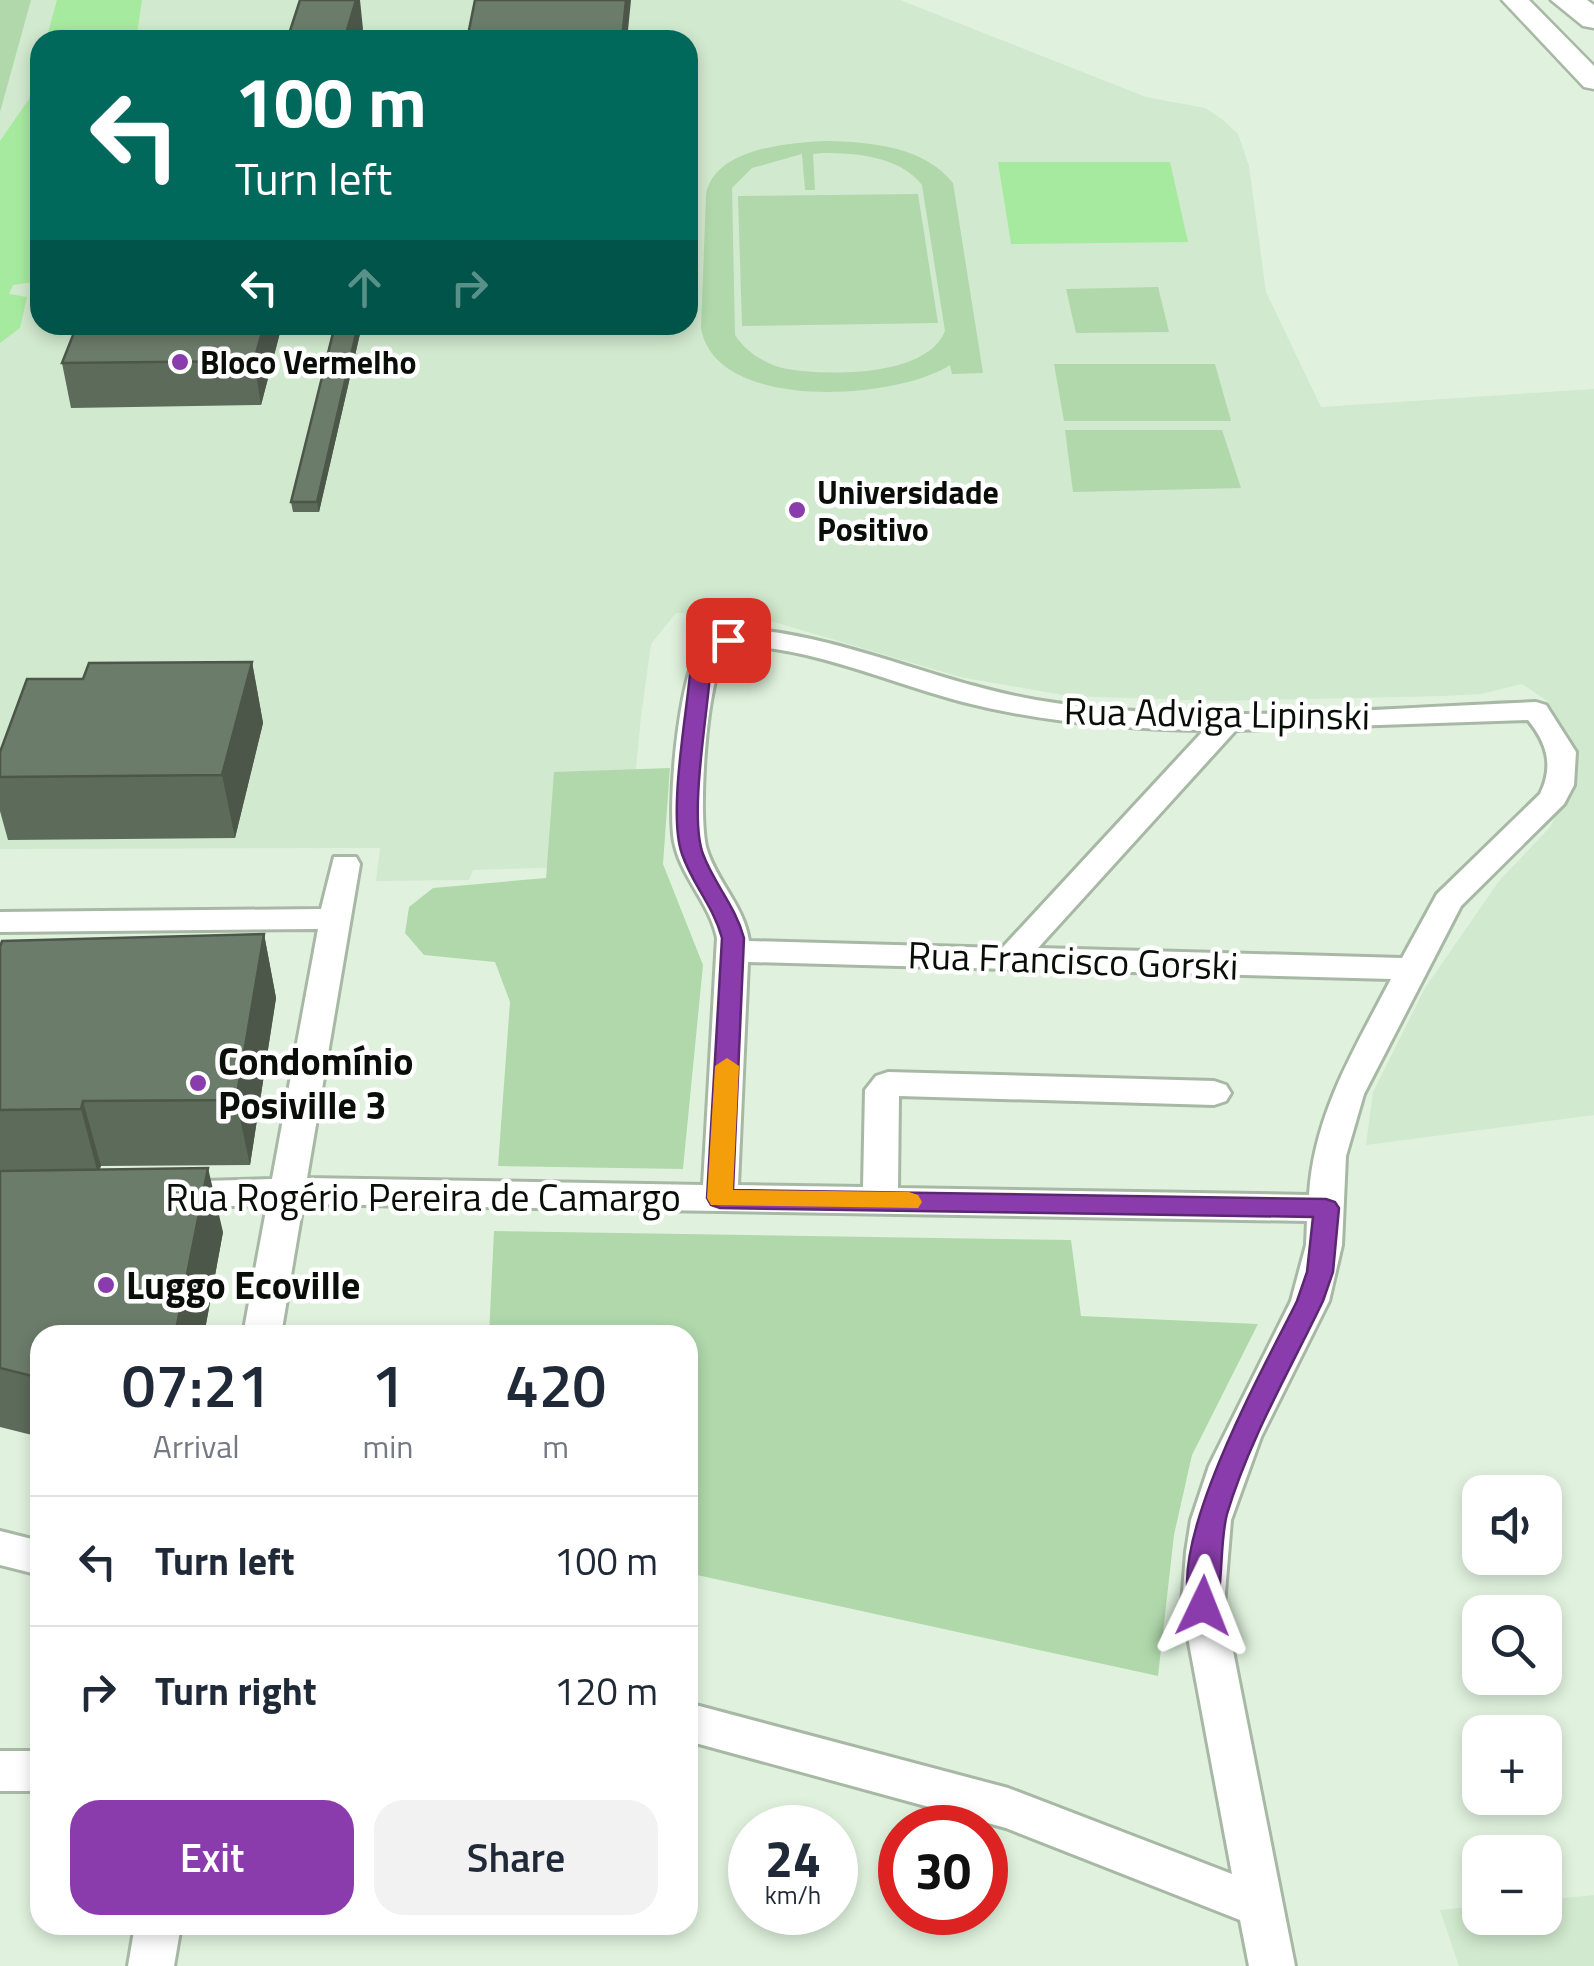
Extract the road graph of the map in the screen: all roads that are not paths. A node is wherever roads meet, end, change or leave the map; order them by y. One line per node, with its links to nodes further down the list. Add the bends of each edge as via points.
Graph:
1 (1514, 0): 4 (main road)
2 (1567, 0): 3 (highway)
3 (1594, 18)
4 (1594, 80)
5 (1228, 720): 9 (street, Rua Adviga Lipinski, via 1043,711 796,644 728,640 706,657 700,674 687,826 698,868 731,925); 10 (street); 11 (street, Rua Adviga Lipinski, via 1536,711 1562,748 1563,781 1454,894)
6 (345, 864): 7 (street)
7 (335, 918): 8 (street); 13 (street)
8 (0, 922)
9 (733, 951): 10 (street, Rua Francisco Gorski); 15 (street)
10 (1010, 958): 11 (street, Rua Francisco Gorski)
11 (1412, 970): 17 (street, via 1335,1124)
12 (1214, 1093): 16 (street, via 888,1084 882,1090)
13 (288, 1191): 14 (street, Rua Rogério Pereira de Camargo); 15 (street, Rua Rogério Pereira de Camargo); 18 (street)
14 (134, 1196)
15 (720, 1198): 16 (street, Rua Rogério Pereira de Camargo)
16 (880, 1201): 17 (street, Rua Rogério Pereira de Camargo)
17 (1326, 1208): 24 (street, via 1310,1301 1228,1472 1204,1559 1210,1653)
18 (264, 1325)
19 (0, 1548): 20 (street)
20 (30, 1556)
21 (698, 1725): 24 (street, via 1008,1808)
22 (0, 1771): 23 (street)
23 (30, 1771)
24 (1259, 1906): 27 (street)
25 (157, 1935): 26 (street)
26 (152, 1966)
27 (1272, 1966)

